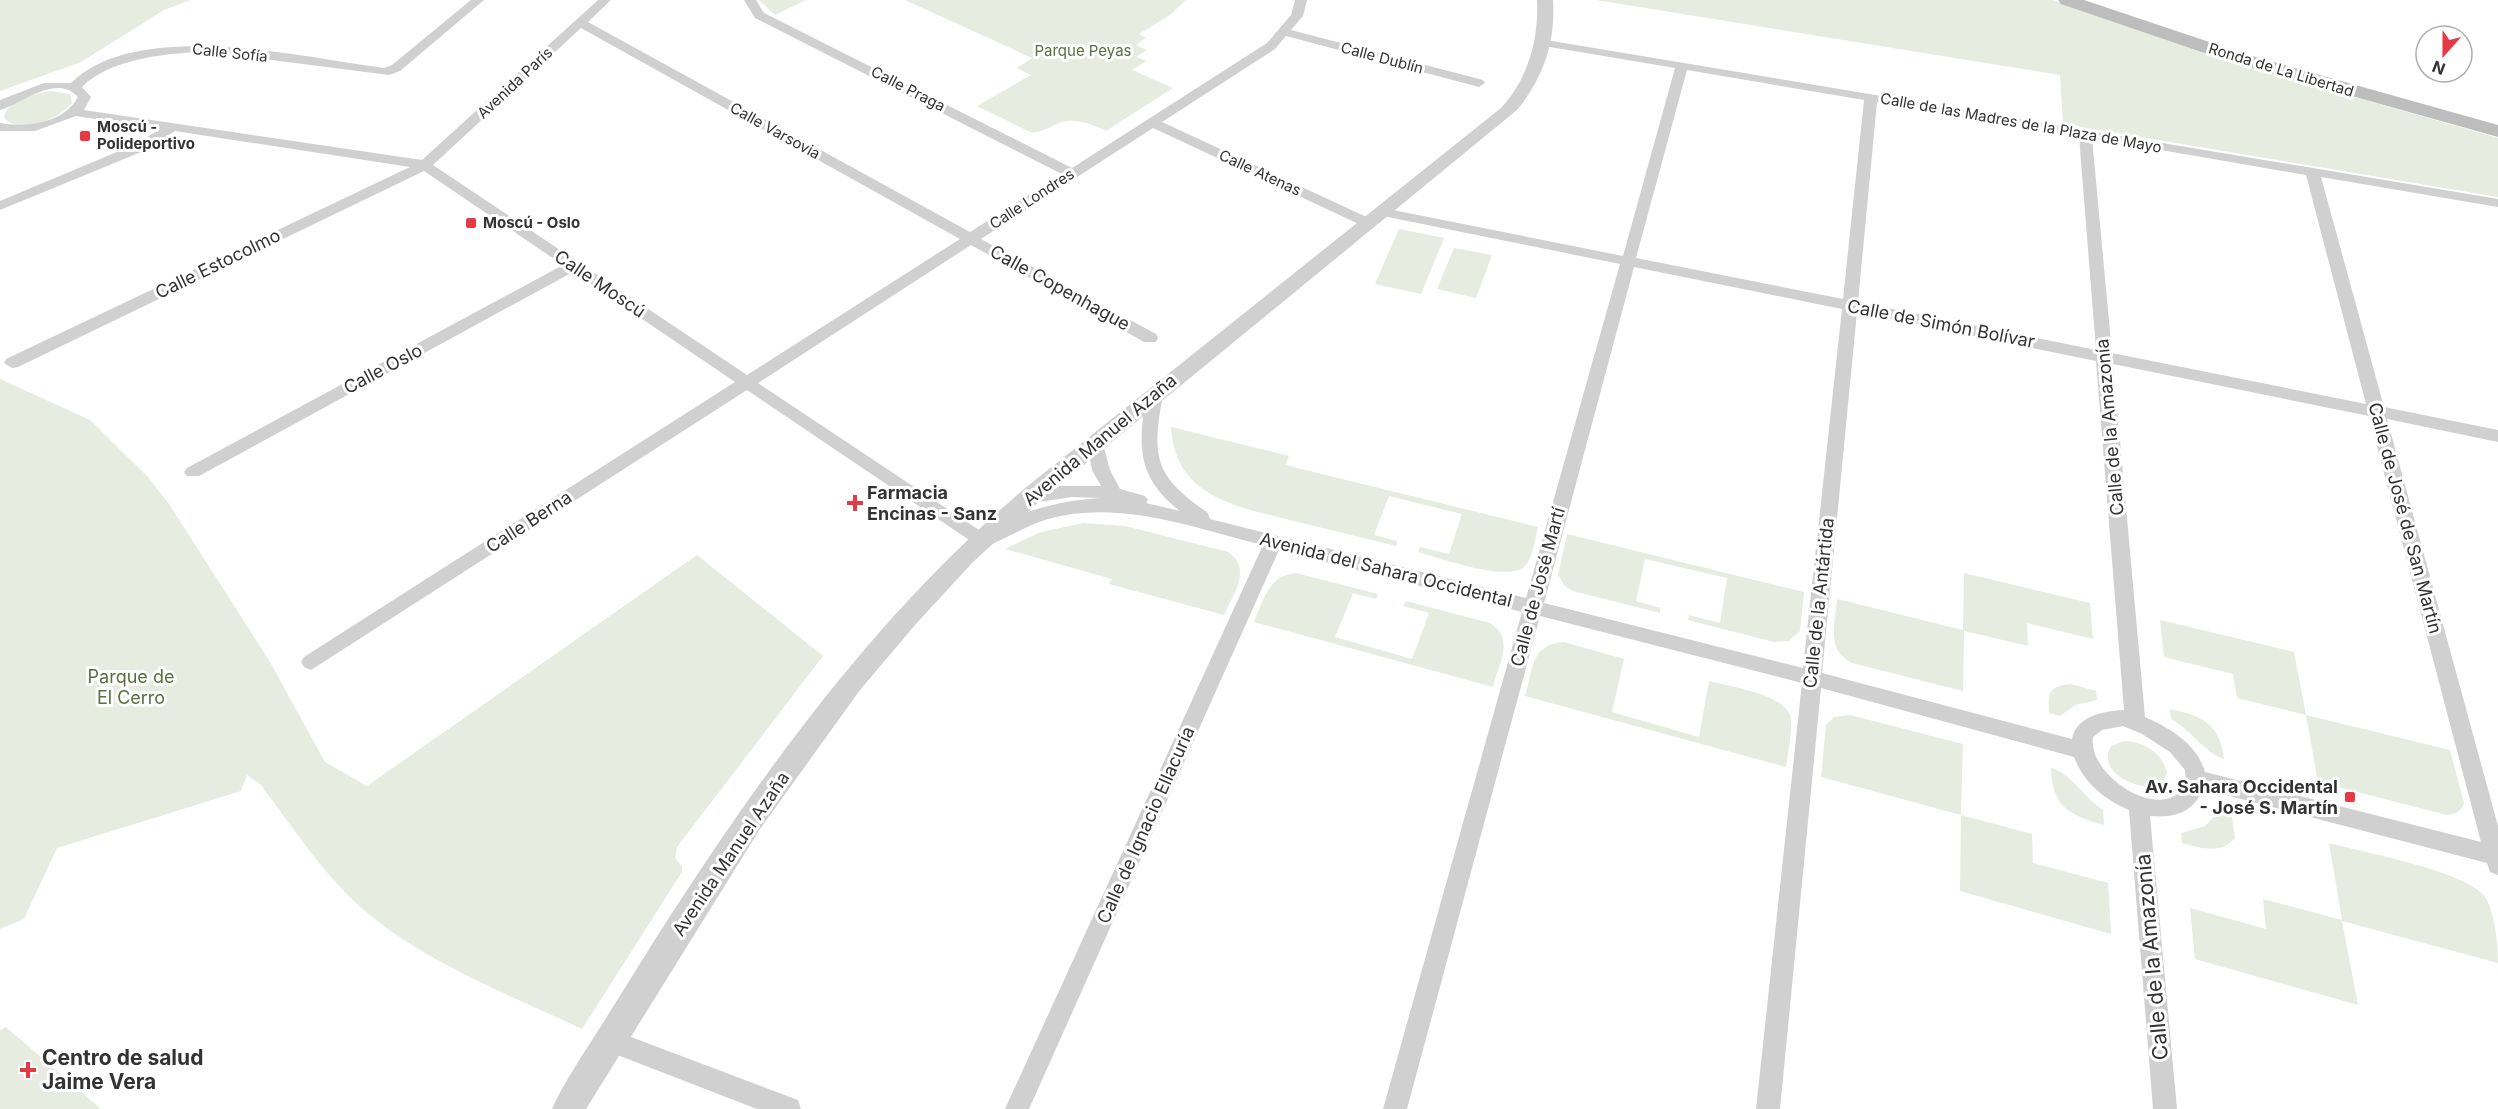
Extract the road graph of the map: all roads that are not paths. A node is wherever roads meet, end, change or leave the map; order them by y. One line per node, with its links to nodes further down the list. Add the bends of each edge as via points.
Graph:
1 (478, 0): 13 (street, Calle Sofía, via 395,69 379,73 210,48 180,48 114,63 85,76)
2 (605, 0): 8 (street, Avenida París)
3 (750, 0): 25 (street, Calle Praga, via 759,15)
4 (1301, 0): 9 (street, Calle Londres)
5 (1545, 0): 10 (street, Avenida Manuel Azaña)
6 (2067, 0): 21 (main road, Ronda de La Libertad, via 2260,64)
7 (2096, 0): 17 (main road, Ronda de La Libertad, via 2241,49)
8 (580, 23): 23 (street, Avenida París); 30 (street, Calle Varsovia)
9 (1285, 32): 12 (street, Calle Dublín); 18 (street, Calle Londres, via 1271,46)
10 (1544, 42): 11 (street, Calle de las Madres de la Plaza de Mayo); 28 (street, Avenida Manuel Azaña, via 1514,104)
11 (1682, 66): 14 (street, Calle de las Madres de la Plaza de Mayo); 31 (street, Calle de José Martí)
12 (1479, 83)
13 (74, 87): 15 (street, via 34,90); 16 (street, via 85,97)
14 (1871, 97): 22 (street, Calle de las Madres de la Plaza de Mayo); 33 (street, Calle de la Antártida)
15 (0, 106)
16 (73, 112): 19 (street, via 33,128); 20 (street, Calle Moscú)
17 (2498, 120)
18 (1152, 122): 25 (street, Calle Londres); 29 (street, Calle Atenas)
19 (0, 127)
20 (173, 127): 23 (street, Calle Moscú); 27 (street, via 141,147)
21 (2498, 131)
22 (2085, 134): 24 (street, Calle de las Madres de la Plaza de Mayo); 35 (street, Calle de la Amazonía)
23 (425, 165): 32 (street, Calle Moscú); 36 (street, Calle Estocolmo)
24 (2312, 171): 26 (street, Calle de las Madres de la Plaza de Mayo); 39 (street, Calle de José de San Martín)
25 (1072, 173): 30 (street, Calle Londres)
26 (2498, 203)
27 (0, 206)
28 (1383, 212): 29 (street, Avenida Manuel Azaña); 31 (street, Calle de Simón Bolívar)
29 (1368, 223): 38 (street, Avenida Manuel Azaña)
30 (970, 239): 34 (street, Calle Copenhague); 37 (street, Calle Londres)
31 (1628, 261): 33 (street, Calle de Simón Bolívar); 48 (street, Calle de José Martí)
32 (573, 266): 37 (street, Calle Moscú); 42 (street, Calle Oslo)
33 (1850, 305): 35 (street, Calle de Simón Bolívar); 50 (street, Calle de la Antártida)
34 (1150, 338)
35 (2104, 356): 39 (street, Calle de Simón Bolívar); 51 (street, Calle de la Amazonía)
36 (12, 363)
37 (746, 382): 46 (street, Calle Moscú); 49 (street, Calle Berna)
38 (1155, 395): 41 (street, Avenida Manuel Azaña); 45 (street, Avenida del Sahara Occidental, via 1148,454 1153,470 1176,501)
39 (2376, 411): 40 (street, Calle de Simón Bolívar); 55 (street, Calle de José de San Martín)
40 (2498, 436)
41 (1095, 444): 43 (street, Avenida Manuel Azaña); 44 (street, via 1101,470)
42 (193, 471)
43 (1032, 497): 44 (street, Avenida del Sahara Occidental, via 1052,492); 46 (street, Avenida Manuel Azaña)
44 (1116, 499): 45 (street, Avenida del Sahara Occidental); 46 (street, Avenida del Sahara Occidental, via 1023,519)
45 (1213, 526): 47 (street, Avenida del Sahara Occidental)
46 (981, 541): 56 (street, Avenida Manuel Azaña, via 857,676 753,814)
47 (1274, 541): 48 (street, Avenida del Sahara Occidental); 59 (street, Calle de Ignacio Ellacuría)
48 (1533, 607): 50 (street, Avenida del Sahara Occidental); 60 (street, Calle de José Martí)
49 (311, 662)
50 (1812, 678): 52 (street, Avenida del Sahara Occidental); 61 (street, Calle de la Antártida)
51 (2135, 721): 52 (street, via 2112,718 2094,723 2083,734); 53 (street, via 2159,731 2180,748)
52 (2080, 750): 54 (street, via 2100,783)
53 (2195, 777): 54 (street, via 2192,793 2181,804 2162,808); 55 (street)
54 (2139, 805): 62 (street, Calle de la Amazonía)
55 (2497, 859)
56 (610, 1041): 57 (street, Avenida Manuel Azaña); 58 (street)
57 (568, 1109)
58 (789, 1109)
59 (1017, 1109)
60 (1395, 1109)
61 (1768, 1109)
62 (2164, 1109)

